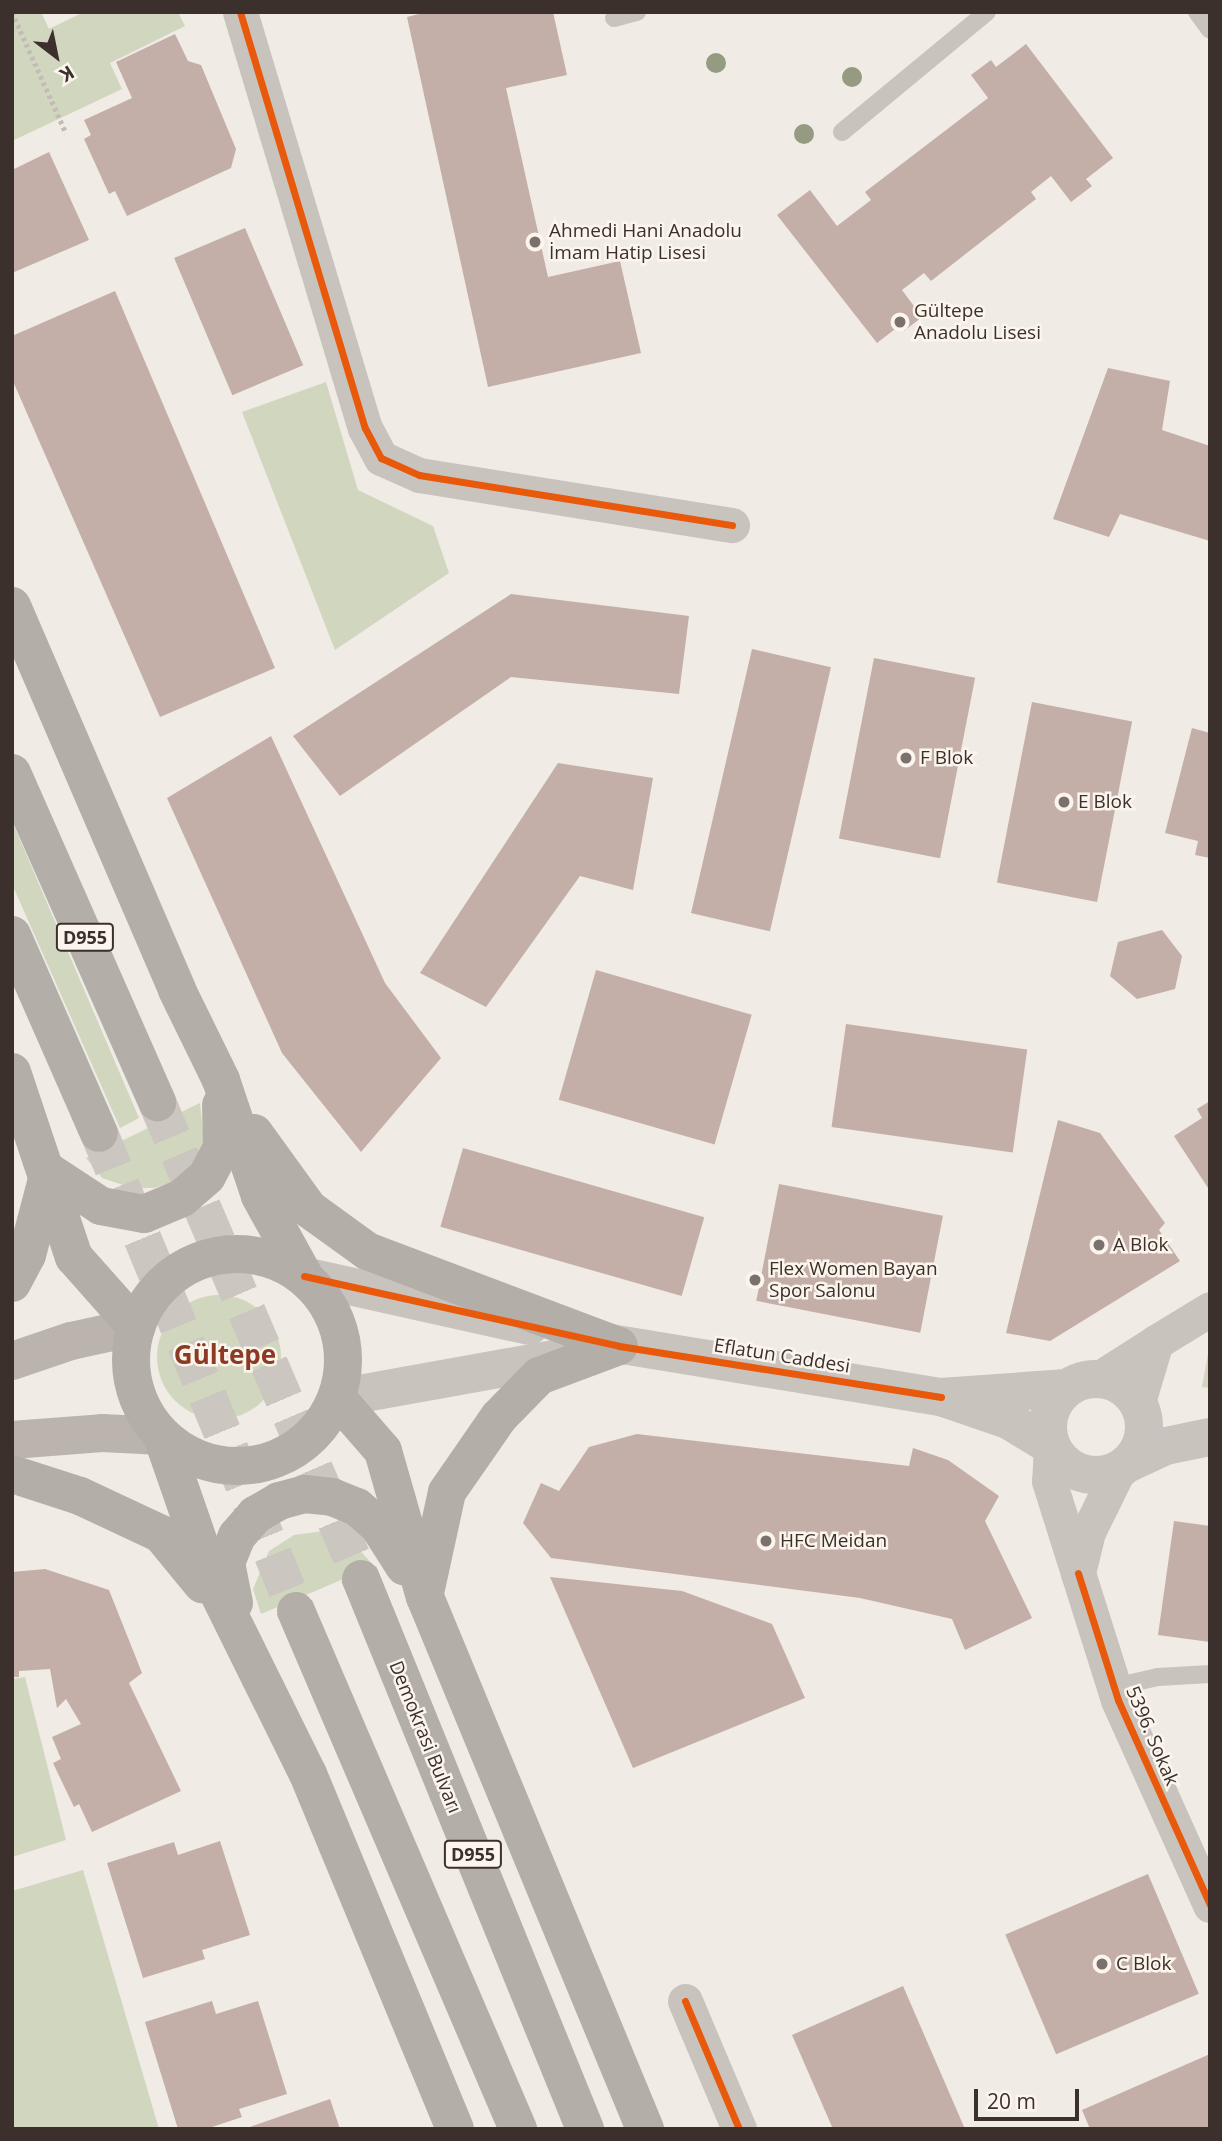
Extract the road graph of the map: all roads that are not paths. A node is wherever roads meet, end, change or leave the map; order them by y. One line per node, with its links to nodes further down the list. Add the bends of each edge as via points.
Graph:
1 (240, 12): 8 (street, via 365,428 381,458 419,475)
2 (637, 12): 5 (lane)
3 (987, 12): 7 (lane)
4 (1197, 12): 6 (lane)
5 (614, 18)
6 (1210, 30)
7 (842, 132)
8 (732, 525)
9 (12, 606): 13 (highway, via 177,990)
10 (12, 773): 14 (highway, D955)
11 (12, 935): 15 (highway)
12 (12, 1072): 16 (highway)
13 (221, 1080): 16 (highway, via 222,1148 207,1176 181,1198 144,1214 132,1213 101,1206); 17 (highway, via 260,1196); 22 (highway, via 300,1200 367,1251)
14 (158, 1102)
15 (99, 1133)
16 (49, 1172): 18 (highway, via 27,1255); 20 (highway, via 74,1256)
17 (304, 1276): 20 (highway, via 278,1261 250,1254 211,1257 168,1279 148,1301); 22 (street, Eflatun Caddesi); 25 (highway, via 336,1318 343,1345)
18 (12, 1283)
19 (1210, 1309): 21 (street)
20 (136, 1327): 23 (main road, via 71,1341); 29 (highway, via 130,1350 136,1397)
21 (1156, 1342): 24 (street); 27 (street)
22 (619, 1346): 25 (street); 26 (street, Eflatun Caddesi); 36 (highway, via 540,1376 499,1417 447,1492)
23 (12, 1361)
24 (1082, 1384): 26 (street); 27 (street, via 1113,1381); 31 (street, via 1049,1414)
25 (337, 1398): 29 (highway, via 315,1433 293,1452 266,1463 238,1467 209,1464 183,1453); 36 (highway, via 383,1451)
26 (941, 1398): 31 (street, via 1008,1420)
27 (1138, 1402): 28 (street); 32 (street, via 1145,1433)
28 (1210, 1435): 32 (street, via 1166,1446)
29 (162, 1436): 30 (main road, via 102,1433); 38 (highway, via 190,1524)
30 (12, 1440)
31 (1051, 1446): 32 (street, via 1072,1470 1103,1476); 34 (street, 5396. Sokak, via 1049,1481)
32 (1125, 1466): 34 (street, via 1088,1532)
33 (12, 1474): 38 (highway, via 80,1496 160,1534 193,1569)
34 (1078, 1573): 40 (street, 5396. Sokak)
35 (361, 1579): 45 (highway, Demokrasi Bulvarı / D955)
36 (425, 1597): 38 (highway, via 378,1525 357,1507 319,1496 279,1501 255,1515 237,1536 226,1563); 46 (highway)
37 (296, 1611): 44 (highway)
38 (241, 1645): 43 (highway, via 308,1774)
39 (1210, 1674): 40 (lane, via 1158,1677)
40 (1114, 1687): 41 (street, 5396. Sokak)
41 (1210, 1905)
42 (685, 2001): 47 (street)
43 (455, 2129)
44 (518, 2129)
45 (585, 2129)
46 (645, 2129)
47 (738, 2129)

